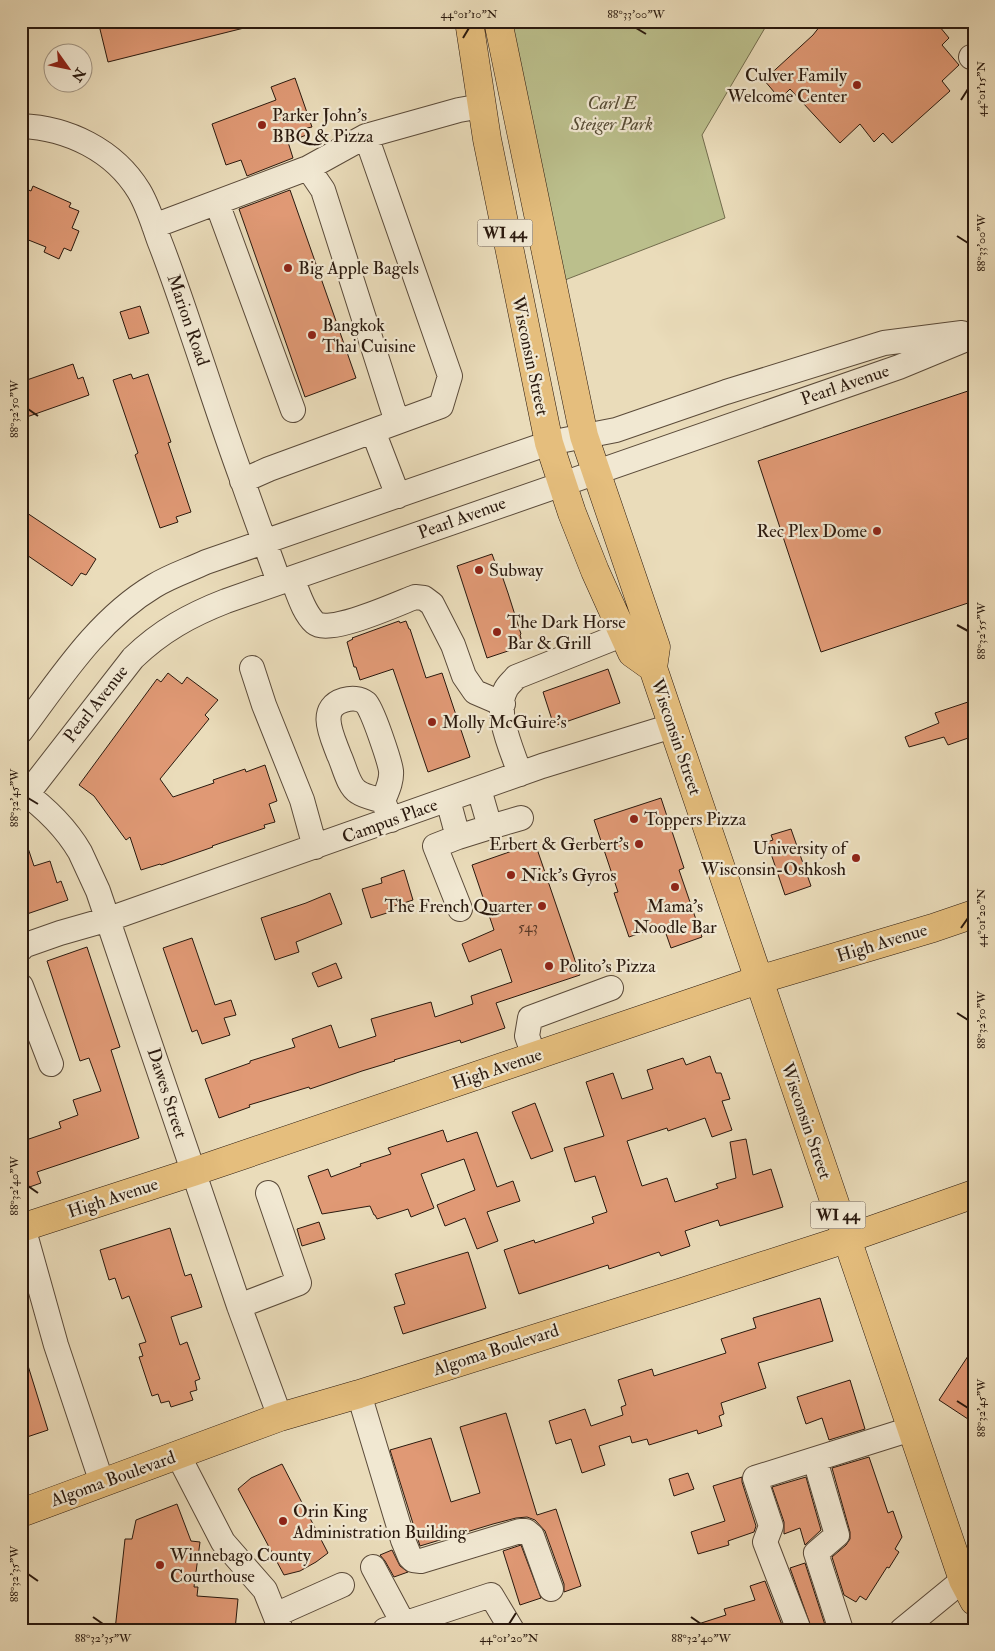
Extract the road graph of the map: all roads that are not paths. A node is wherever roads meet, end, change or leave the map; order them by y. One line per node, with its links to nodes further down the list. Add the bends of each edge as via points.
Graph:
1 (470, 21): 3 (main road, Wisconsin Street / WI 44)
2 (498, 21): 14 (main road, Wisconsin Street / WI 44)
3 (482, 106): 5 (street); 15 (main road, Wisconsin Street / WI 44)
4 (21, 126): 8 (street, Marion Road, via 58,131 79,138 102,152 139,190)
5 (366, 136): 6 (street); 12 (street, via 450,376 441,406)
6 (308, 168): 7 (street); 12 (street, via 323,190)
7 (217, 203): 8 (street); 11 (street)
8 (154, 226): 17 (street, Marion Road)
9 (974, 332): 14 (street, Pearl Avenue, via 884,343 616,430)
10 (974, 336): 16 (street, Pearl Avenue, via 899,367)
11 (293, 410)
12 (397, 422): 13 (street)
13 (373, 431): 17 (street); 19 (street)
14 (584, 436): 15 (street, Pearl Avenue); 16 (main road, Wisconsin Street / WI 44)
15 (549, 443): 18 (main road, Wisconsin Street / WI 44); 19 (street, Pearl Avenue)
16 (596, 473): 18 (street, Pearl Avenue); 24 (main road, Wisconsin Street / WI 44, via 656,647)
17 (242, 481): 20 (street, Marion Road)
18 (562, 484): 21 (street, Pearl Avenue); 22 (main road, Wisconsin Street / WI 44, via 595,571)
19 (398, 496): 20 (street, Pearl Avenue)
20 (265, 542): 21 (street, Marion Road); 27 (street, Pearl Avenue, via 206,562 140,595 113,616 85,647)
21 (286, 580): 25 (street, Marion Road, via 306,613 316,624 325,627 344,624 415,597 424,598 432,604 474,692); 30 (street, Pearl Avenue, via 196,612 149,642)
22 (624, 634): 24 (main road, Wisconsin Street / WI 44, via 632,653); 25 (street, via 516,677 506,689)
23 (252, 668): 35 (street, via 302,800)
24 (652, 668): 26 (main road, Wisconsin Street / WI 44)
25 (503, 704): 28 (street, via 502,720)
26 (672, 726): 28 (street, Campus Place); 40 (main road, Wisconsin Street / WI 44)
27 (21, 731)
28 (520, 774): 29 (street, Campus Place)
29 (479, 789): 31 (street, Campus Place); 33 (street)
30 (23, 795): 38 (street, Dawes Street, via 67,834 79,851)
31 (448, 800): 34 (street); 35 (street, Campus Place, via 387,810)
32 (521, 818): 33 (street)
33 (490, 827): 34 (street)
34 (458, 836): 36 (street, via 435,846)
35 (315, 847): 38 (street, Campus Place)
36 (460, 909)
37 (974, 914): 40 (main road, High Avenue)
38 (109, 919): 39 (street, Campus Place, via 60,933); 45 (street, Dawes Street)
39 (21, 949)
40 (758, 980): 43 (main road, High Avenue); 49 (main road, Wisconsin Street / WI 44)
41 (21, 986): 44 (street)
42 (611, 988): 43 (street, via 530,1018 527,1036)
43 (534, 1056): 45 (main road, High Avenue)
44 (51, 1064)
45 (193, 1172): 48 (main road, High Avenue); 50 (street, Dawes Street)
46 (268, 1193): 50 (street, via 299,1283)
47 (974, 1194): 49 (main road, Algoma Boulevard)
48 (22, 1227): 56 (street, via 56,1345)
49 (846, 1239): 51 (main road, Algoma Boulevard); 53 (main road, Wisconsin Street / WI 44)
50 (239, 1306): 52 (street, Dawes Street)
51 (359, 1394): 52 (main road, Algoma Boulevard); 60 (street, via 410,1558 420,1561 520,1530 526,1531 532,1536)
52 (280, 1417): 54 (main road, Algoma Boulevard)
53 (911, 1429): 55 (street); 61 (main road, Wisconsin Street / WI 44)
54 (178, 1455): 56 (main road, Algoma Boulevard); 62 (street, via 223,1542 265,1590)
55 (815, 1460): 65 (street, via 754,1478 771,1526 765,1542); 66 (street, via 837,1535 816,1553)
56 (102, 1483): 57 (main road, Algoma Boulevard)
57 (21, 1513)
58 (373, 1567): 63 (street)
59 (342, 1585): 62 (street)
60 (551, 1589)
61 (968, 1590): 67 (street)
62 (278, 1623)
63 (394, 1626): 64 (street, via 491,1595)
64 (512, 1630)
65 (799, 1630)
66 (841, 1630)
67 (902, 1630)

